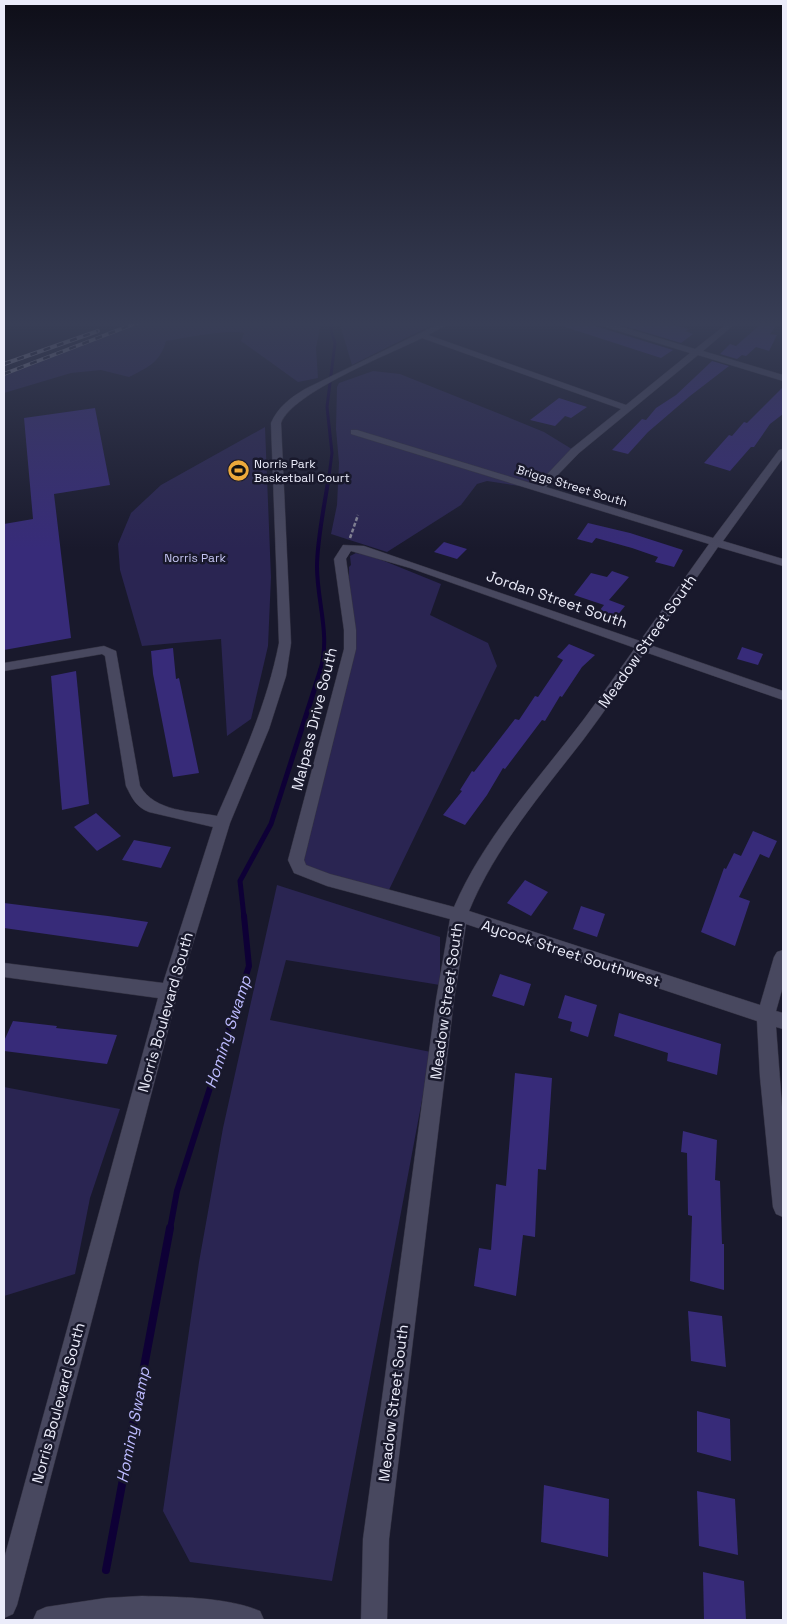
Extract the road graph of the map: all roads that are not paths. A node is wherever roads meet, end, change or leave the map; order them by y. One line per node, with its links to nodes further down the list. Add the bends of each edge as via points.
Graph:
1 (297, 398): 14 (street, Norris Boulevard South, via 276,423 285,643 279,676 262,729)
2 (598, 398): 4 (street)
3 (639, 398): 4 (street)
4 (627, 408): 7 (street)
5 (354, 432): 7 (street, Briggs Street South)
6 (783, 452): 8 (street, Meadow Street South)
7 (539, 488): 8 (street, Briggs Street South)
8 (717, 543): 10 (street, Briggs Street South); 11 (street, Meadow Street South)
9 (348, 547): 11 (street, Jordan Street South, via 414,566); 15 (street, Malpass Drive South, via 340,559 350,649 296,852)
10 (783, 563)
11 (643, 647): 13 (street, Jordan Street South); 16 (street, Meadow Street South, via 525,804 474,879)
12 (4, 668): 14 (street, via 104,650 111,654 133,786 139,798 163,810)
13 (783, 696)
14 (222, 823): 19 (street, Norris Boulevard South)
15 (300, 870): 16 (street, Aycock Street Southwest)
16 (459, 916): 20 (street, Aycock Street Southwest); 25 (street, Meadow Street South, via 445,1000 376,1539)
17 (783, 957): 20 (street)
18 (4, 970): 19 (street)
19 (169, 992): 22 (street, Norris Boulevard South)
20 (774, 1018): 21 (street, via 769,1077)
21 (783, 1207)
22 (4, 1605)
23 (46, 1620): 24 (street, via 107,1611 156,1610)
24 (251, 1620)
25 (374, 1620)

